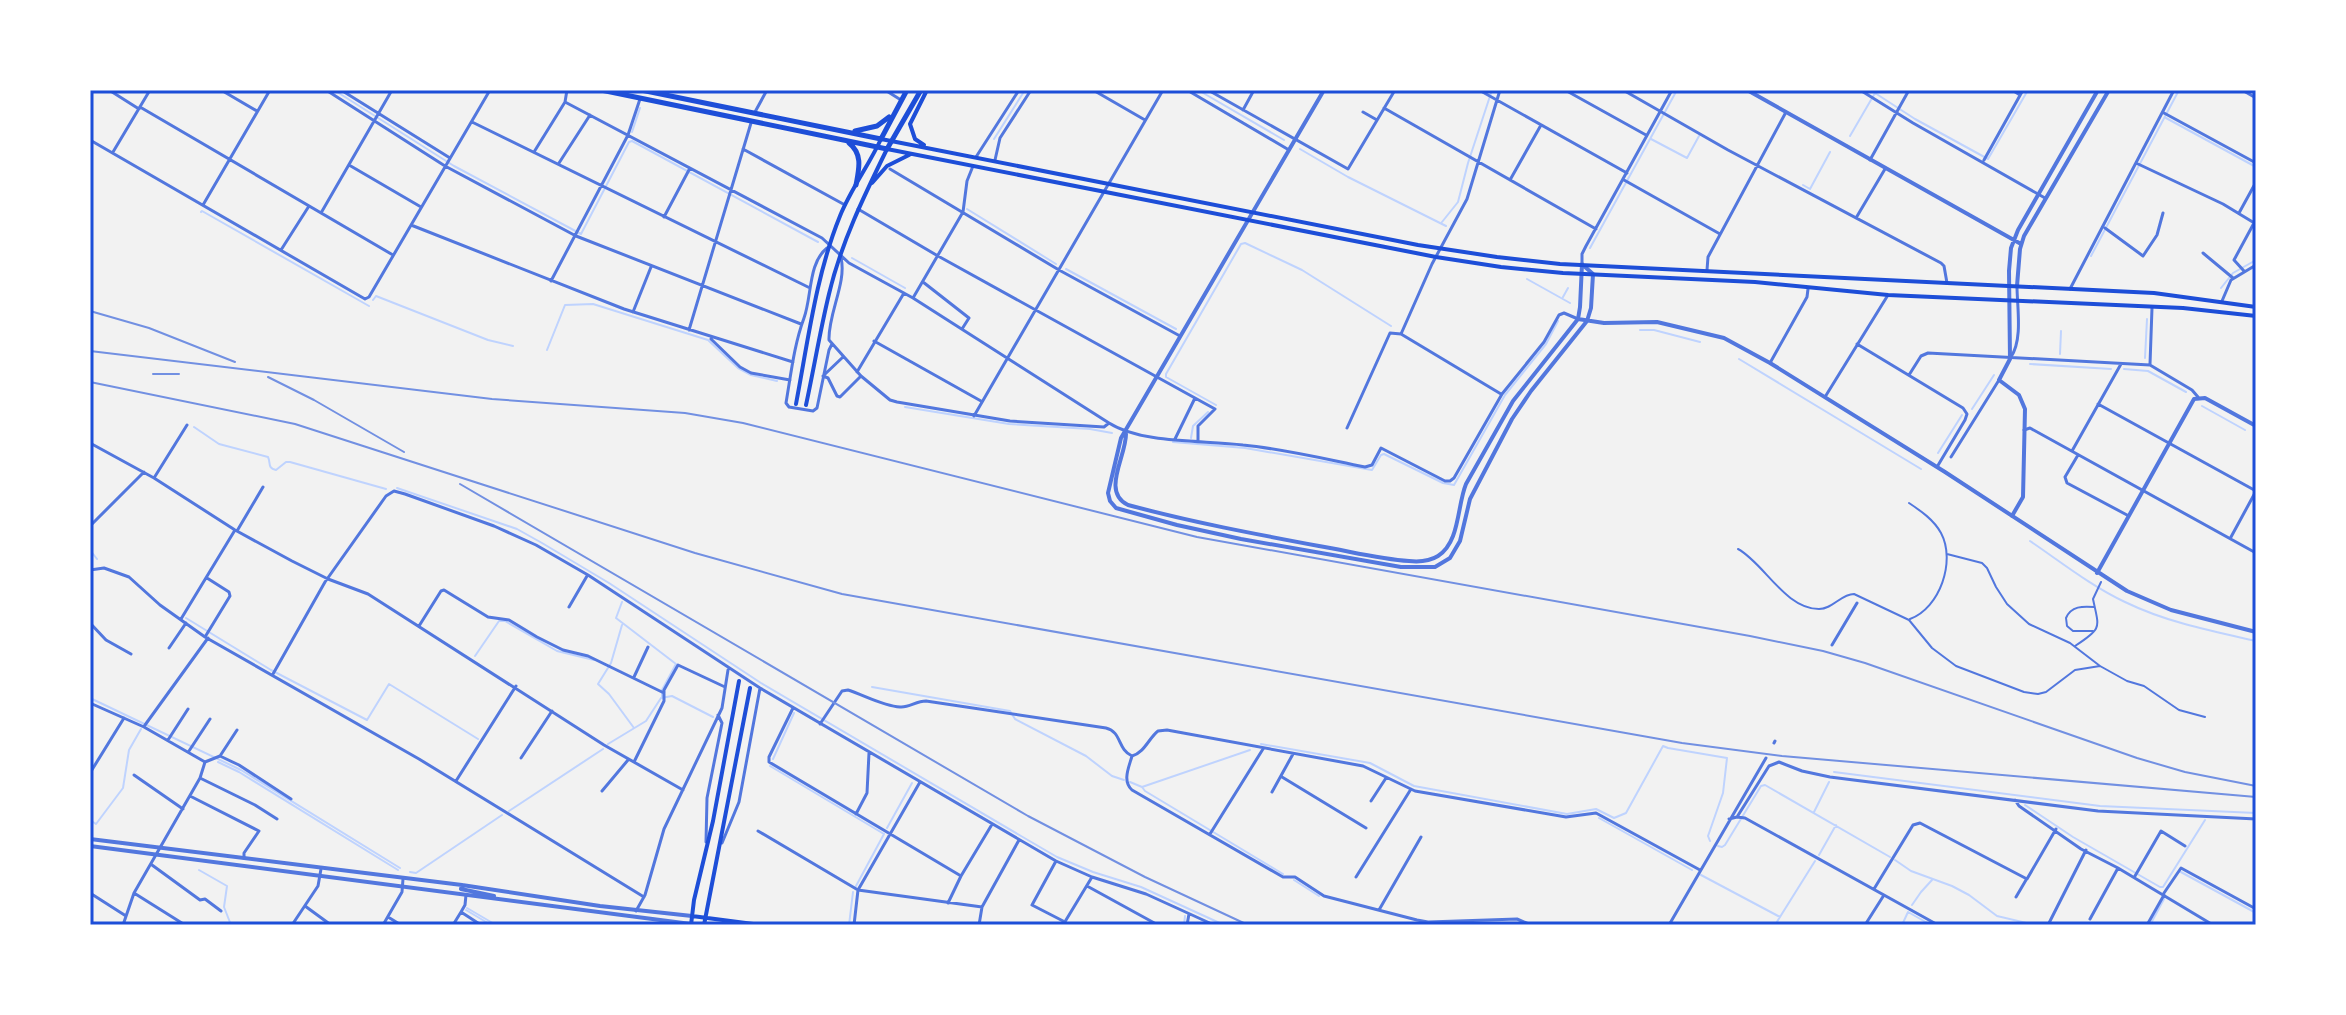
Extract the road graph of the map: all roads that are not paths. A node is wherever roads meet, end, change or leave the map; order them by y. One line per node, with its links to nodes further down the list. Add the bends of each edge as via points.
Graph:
1 (109, 90): 46 (street)
2 (150, 90): 46 (street)
3 (221, 90): 50 (street)
4 (270, 90): 50 (street)
5 (326, 90): 58 (street)
6 (341, 90): 58 (street)
7 (392, 90): 58 (street)
8 (490, 90): 60 (street)
9 (567, 90): 45 (street)
10 (601, 90): 42 (main road)
11 (644, 90): 42 (street); 55 (main road)
12 (767, 90): 55 (street)
13 (885, 90): 43 (street)
14 (907, 90): 43 (main road)
15 (921, 90): 71 (main road)
16 (927, 90): 73 (main road, via 910,124 915,139)
17 (1019, 90): 80 (street)
18 (1031, 90): 83 (street, via 1000,138)
19 (1093, 90): 61 (street)
20 (1163, 90): 61 (street)
21 (1187, 90): 76 (street)
22 (1208, 90): 49 (street)
23 (1254, 90): 49 (street)
24 (1324, 90): 69 (street)
25 (1395, 90): 47 (street)
26 (1479, 90): 44 (street)
27 (1500, 90): 44 (street)
28 (1565, 90): 66 (street)
29 (1623, 90): 53 (street)
30 (1672, 90): 53 (street)
31 (1747, 90): 54 (street)
32 (1860, 90): 48 (street)
33 (1909, 90): 48 (street)
34 (2012, 90): 40 (street)
35 (2023, 90): 40 (street)
36 (2098, 90): 106 (street)
37 (2109, 90): 107 (street)
38 (2174, 90): 56 (street)
39 (2242, 90): 41 (street)
40 (2020, 95): 81 (street)
41 (2256, 98)
42 (640, 99): 62 (main road); 65 (street)
43 (901, 100): 51 (main road)
44 (1497, 100): 63 (street); 86 (street)
45 (565, 102): 57 (street); 77 (street)
46 (139, 108): 78 (street); 82 (street)
47 (1384, 108): 59 (street); 86 (street)
48 (1898, 109): 81 (street); 84 (street)
49 (1243, 110): 69 (street)
50 (257, 111): 82 (street)
51 (895, 111): 64 (main road, via 877,126); 67 (main road)
52 (1363, 112): 59 (street)
53 (1662, 112): 66 (street); 90 (street)
54 (1786, 112): 84 (street); 90 (street)
55 (755, 113): 62 (street); 64 (main road)
56 (2166, 113): 87 (street); 91 (street)
57 (590, 115): 65 (street); 88 (street)
58 (376, 117): 85 (street); 85 (street); 89 (street)
59 (1377, 120): 69 (street, via 1348,169)
60 (471, 121): 77 (street); 85 (street)
61 (1145, 121): 100 (street)
62 (751, 122): 70 (main road); 74 (street)
63 (1541, 125): 96 (street); 97 (street)
64 (850, 132): 67 (main road)
65 (628, 135): 95 (street); 102 (street)
66 (1646, 135): 96 (street)
67 (881, 139): 71 (main road); 72 (main road)
68 (90, 140): 78 (street)
69 (1295, 140): 76 (street)
70 (846, 141): 72 (main road); 101 (main road, via 858,155)
71 (891, 141): 73 (main road); 75 (main road)
72 (877, 147): 75 (main road); 101 (main road)
73 (929, 148): 80 (main road)
74 (743, 149): 105 (street); 109 (street)
75 (887, 149): 79 (main road); 104 (main road)
76 (1289, 150): 113 (street)
77 (534, 152): 88 (street)
78 (112, 153): 108 (street)
79 (911, 154): 92 (main road); 104 (main road, via 887,166)
80 (976, 157): 83 (main road)
81 (1984, 159): 106 (street)
82 (230, 160): 108 (street); 110 (street)
83 (995, 160): 100 (main road)
84 (1870, 160): 93 (street)
85 (447, 162): 111 (street); 125 (street)
86 (1478, 162): 97 (street); 131 (street, via 1467,199)
87 (2256, 163)
88 (558, 164): 102 (street)
89 (349, 165): 111 (street); 115 (street)
90 (1758, 165): 119 (street); 126 (street)
91 (2139, 165): 117 (street); 123 (street)
92 (973, 166): 103 (main road); 114 (street)
93 (1885, 168): 119 (street); 127 (street)
94 (890, 169): 114 (street)
95 (689, 171): 105 (street); 118 (street)
96 (1627, 173): 98 (street)
97 (1510, 180): 124 (street)
98 (1626, 181): 124 (street); 126 (street)
99 (2256, 182): 117 (street)
100 (1108, 183): 103 (street); 113 (main road)
101 (856, 185): 109 (main road)
102 (604, 187): 118 (street); 125 (street)
103 (1104, 190): 120 (main road); 142 (street)
104 (867, 191): 112 (main road)
105 (730, 192): 128 (street); 130 (street)
106 (2039, 194): 107 (street); 127 (street)
107 (2045, 198): 129 (street)
108 (203, 205): 132 (street)
109 (845, 205): 130 (main road)
110 (309, 206): 115 (street); 132 (street)
111 (421, 207): 122 (street)
112 (858, 209): 135 (main road); 136 (street)
113 (1254, 211): 120 (street); 131 (main road)
114 (963, 212): 136 (street); 142 (street)
115 (321, 213): 134 (street)
116 (2163, 213): 123 (street, via 2143,256)
117 (2239, 213): 121 (street)
118 (664, 217): 128 (street)
119 (1856, 218): 149 (street, via 1941,263)
120 (1248, 220): 137 (main road); 174 (street)
121 (2255, 223): 141 (street, via 2234,260)
122 (411, 225): 134 (street); 147 (street)
123 (2105, 228): 155 (street)
124 (1596, 229): 138 (street)
125 (577, 234): 140 (street); 147 (street)
126 (1720, 234): 143 (street)
127 (2013, 241): 129 (street); 152 (street)
128 (715, 242): 150 (street); 154 (street)
129 (2021, 244): 153 (street)
130 (830, 246): 135 (street); 154 (street, via 822,253); 196 (main road)
131 (1441, 249): 137 (street); 138 (main road)
132 (281, 251): 134 (street, via 365,299)
133 (2203, 253): 146 (street)
134 (393, 255)
135 (841, 255): 156 (street); 176 (street, via 844,268 829,336); 198 (main road)
136 (938, 256): 148 (street); 164 (street)
137 (1436, 257): 144 (main road); 172 (street)
138 (1582, 264): 143 (main road); 144 (street); 145 (street)
139 (2256, 265): 141 (street)
140 (651, 266): 150 (street); 165 (street)
141 (2243, 269): 146 (street)
142 (1059, 270): 164 (street); 174 (street)
143 (1707, 270): 149 (main road)
144 (1582, 274): 145 (main road); 167 (street)
145 (1593, 274): 151 (main road); 168 (street)
146 (2231, 276): 161 (street)
147 (551, 281): 165 (street)
148 (923, 282): 158 (street); 170 (street, via 969,318)
149 (1947, 283): 152 (main road)
150 (702, 286): 169 (street); 171 (street)
151 (1808, 286): 157 (main road); 182 (street)
152 (2009, 286): 153 (main road); 159 (street)
153 (2017, 286): 155 (main road); 160 (street)
154 (810, 288): 169 (street)
155 (2070, 289): 161 (main road)
156 (904, 293): 158 (street); 175 (street)
157 (1888, 295): 159 (main road); 177 (street)
158 (913, 298): 170 (street)
159 (2009, 300): 160 (main road); 180 (street)
160 (2017, 301): 163 (main road); 180 (street, via 2019,337)
161 (2222, 301): 162 (main road)
162 (2256, 307)
163 (2152, 308): 166 (main road); 184 (street)
164 (1035, 310): 179 (street); 188 (street)
165 (633, 312): 171 (street)
166 (2256, 316)
167 (1578, 319): 168 (street); 191 (street, via 1559,315); 205 (street, via 1513,401 1460,496 1449,546 1430,560 1402,560 1236,531 1128,505 1114,489)
168 (1587, 321): 182 (street, via 1685,327 1724,338); 205 (street, via 1520,406 1470,499 1457,549 1435,567 1401,567 1255,541 1123,511 1108,493)
169 (801, 324): 181 (street)
170 (962, 329): 179 (street)
171 (689, 330): 173 (street)
172 (1401, 334): 191 (street); 203 (street, via 1390,333)
173 (709, 336): 181 (street); 189 (street, via 751,373)
174 (1180, 336): 188 (street)
175 (874, 341): 185 (street); 195 (street)
176 (832, 344): 178 (street); 187 (street)
177 (1857, 344): 186 (street); 192 (street)
178 (843, 357): 185 (street); 187 (street)
179 (1007, 358): 195 (street); 200 (street)
180 (2010, 359): 183 (street); 186 (street, via 1924,353); 190 (street)
181 (793, 362): 189 (street)
182 (1770, 363): 192 (street)
183 (2121, 364): 184 (street); 197 (street)
184 (2150, 365): 193 (street)
185 (859, 374): 187 (street, via 840,397); 199 (street, via 894,401)
186 (1909, 375): 213 (street, via 1967,414)
187 (823, 376): 189 (street, via 813,411 787,406)
188 (1156, 378): 194 (street); 205 (street)
189 (790, 380)
190 (1999, 380): 204 (street, via 2019,395); 212 (street)
191 (1502, 394): 207 (street, via 1450,481 1381,448 1372,465 1365,467)
192 (1825, 397): 213 (street)
193 (2198, 397): 202 (street); 209 (street)
194 (1195, 398): 206 (street); 207 (street, via 1215,409 1198,426)
195 (981, 401): 199 (street)
196 (796, 404)
197 (2098, 404): 209 (street); 210 (street)
198 (806, 405)
199 (974, 416): 200 (street, via 1104,427)
200 (1109, 423): 205 (street)
201 (187, 425): 215 (street)
202 (2256, 426)
203 (1347, 428)
204 (2024, 430): 210 (street, via 2030,428); 220 (street, via 2023,497)
205 (1126, 432): 206 (street)
206 (1175, 439): 207 (street)
207 (1198, 441)
208 (90, 443): 214 (street)
209 (2169, 443): 217 (street); 218 (street)
210 (2072, 451): 211 (street)
211 (2078, 455): 217 (street); 221 (street, via 2065,477 2067,483)
212 (1951, 457)
213 (1937, 467): 220 (street)
214 (144, 472): 215 (street); 222 (street)
215 (154, 478): 223 (street)
216 (263, 487): 223 (street)
217 (2142, 490): 221 (street); 224 (street)
218 (2256, 491): 224 (street)
219 (1909, 503): 227 (street, via 1936,526)
220 (2012, 516): 229 (street)
221 (2128, 516): 229 (street)
222 (90, 526)
223 (236, 530): 231 (street); 232 (street)
224 (2230, 538): 226 (street)
225 (1738, 549): 238 (street, via 1787,595 1809,607 1822,609 1854,594)
226 (2256, 553)
227 (1947, 554): 238 (street, via 1943,580 1932,601); 246 (street, via 1982,563 2019,616)
228 (90, 571): 237 (street, via 104,568 129,577)
229 (2097, 573): 243 (street, via 2171,610)
230 (588, 575): 232 (street, via 494,526 394,491); 235 (street); 251 (street)
231 (207, 578): 237 (street); 244 (street, via 230,596)
232 (328, 579): 241 (street, via 368,594); 252 (street)
233 (2099, 585): 236 (street)
234 (1857, 603): 245 (street)
235 (569, 607)
236 (2095, 607): 242 (street, via 2099,621); 242 (street, via 2079,607 2066,618 2073,631)
237 (181, 620): 240 (street)
238 (1909, 620): 250 (street, via 1956,666 2031,694 2046,692 2075,670)
239 (90, 623): 249 (street)
240 (186, 623): 244 (street); 248 (street)
241 (419, 626): 253 (street, via 444,590 488,617 505,619 563,650); 255 (street)
242 (2094, 632): 246 (street)
243 (2256, 632)
244 (207, 635): 252 (street); 269 (street)
245 (1832, 645)
246 (2074, 646): 250 (street)
247 (648, 647): 253 (street)
248 (169, 648)
249 (131, 654)
250 (2100, 666): 265 (street, via 2179,710)
251 (728, 668): 256 (street); 258 (street)
252 (274, 672): 288 (street)
253 (634, 677): 259 (street)
254 (739, 681): 315 (main road)
255 (516, 686): 263 (street); 288 (street)
256 (725, 687): 259 (street, via 678,665); 264 (street)
257 (750, 688): 316 (main road)
258 (760, 688): 261 (street); 316 (street, via 739,802)
259 (663, 695): 282 (street)
260 (90, 703): 266 (street)
261 (793, 708): 268 (street); 299 (street, via 769,762)
262 (188, 709): 271 (street)
263 (552, 710): 278 (street); 280 (street)
264 (718, 715): 291 (street); 315 (street, via 722,723 707,798)
265 (2205, 717)
266 (124, 718): 269 (street); 283 (street)
267 (210, 719): 272 (street)
268 (822, 721): 274 (street); 276 (street, via 848,690 894,707 926,701 1113,730)
269 (145, 725): 271 (street)
270 (237, 730): 277 (street)
271 (169, 737): 272 (street)
272 (191, 748): 281 (street)
273 (1263, 749): 275 (street); 276 (street, via 1167,730 1158,731); 308 (street)
274 (869, 753): 289 (street); 299 (street, via 867,793)
275 (1293, 754): 285 (street); 286 (street, via 1363,766)
276 (1132, 756): 308 (street, via 1127,785)
277 (217, 757): 281 (street); 295 (street)
278 (521, 758)
279 (1766, 758): 302 (street)
280 (629, 759): 282 (street); 292 (street)
281 (205, 762): 287 (street)
282 (634, 762): 291 (street)
283 (90, 773)
284 (134, 775): 298 (street)
285 (1282, 777): 293 (street); 305 (street)
286 (1387, 777): 290 (street); 297 (street)
287 (200, 778): 294 (street); 301 (street)
288 (456, 782): 353 (street)
289 (920, 782): 304 (street); 309 (street)
290 (1411, 789): 331 (street, via 1566,817 1596,813); 338 (street)
291 (683, 790): 353 (street, via 662,834)
292 (602, 791)
293 (1272, 792)
294 (190, 796): 298 (street); 323 (street, via 259,831)
295 (291, 799)
296 (2015, 800): 300 (street, via 1830,777 1779,762 1769,766); 303 (street, via 2098,811); 306 (street)
297 (1371, 801)
298 (183, 809): 318 (street)
299 (856, 814): 309 (street)
300 (1740, 817): 302 (street); 345 (street)
301 (277, 819)
302 (1729, 819): 331 (street)
303 (2256, 819)
304 (991, 824): 312 (street); 336 (street)
305 (1366, 828)
306 (2056, 829): 320 (street); 340 (street)
307 (758, 831): 346 (street)
308 (1211, 832): 362 (street, via 1283,877 1295,877 1324,896)
309 (890, 834): 336 (street); 346 (street)
310 (1421, 837): 362 (street)
311 (90, 839): 313 (street)
312 (1019, 840): 325 (street); 359 (street)
313 (120, 842): 318 (street); 319 (street)
314 (90, 846): 319 (street)
315 (706, 846): 368 (main road)
316 (720, 846): 370 (main road)
317 (2185, 846): 334 (street, via 2161,831)
318 (162, 848): 321 (street); 322 (street)
319 (119, 850): 322 (street)
320 (2086, 850): 330 (street); 395 (street)
321 (196, 852): 323 (street); 324 (street)
322 (157, 855): 324 (street); 327 (street)
323 (244, 858): 326 (street); 328 (street)
324 (195, 860): 328 (street)
325 (1056, 861): 337 (street); 374 (street, via 1032,905)
326 (287, 864): 329 (street); 332 (street)
327 (151, 865): 348 (street); 363 (street)
328 (243, 866): 332 (street)
329 (321, 868): 333 (street); 335 (street)
330 (2118, 868): 334 (street); 371 (street)
331 (1700, 870): 392 (street)
332 (286, 872): 335 (street)
333 (354, 873): 339 (street); 341 (street)
334 (2136, 875): 351 (street)
335 (320, 876): 341 (street); 358 (street)
336 (961, 876): 357 (street)
337 (1092, 877): 343 (street); 365 (street)
338 (1356, 877)
339 (403, 879): 342 (street); 344 (street)
340 (2027, 879): 345 (street, via 1920,823 1913,825); 354 (street)
341 (353, 880): 344 (street)
342 (462, 885): 352 (street); 355 (street, via 461,889)
343 (1087, 886): 374 (street); 388 (street)
344 (402, 887): 349 (street); 369 (street)
345 (1874, 889): 350 (street)
346 (858, 890): 357 (street); 386 (street)
347 (90, 893): 366 (street)
348 (134, 893): 366 (street); 377 (street)
349 (466, 895): 355 (street); 364 (street)
350 (1884, 895): 393 (street); 394 (street)
351 (2163, 895): 360 (street, via 2181,868); 372 (street); 396 (street)
352 (529, 896): 356 (street); 361 (street)
353 (644, 897): 361 (street)
354 (2016, 897)
355 (500, 899): 356 (street)
356 (527, 903): 367 (street)
357 (948, 903): 359 (street)
358 (305, 906): 378 (street); 379 (street)
359 (982, 907): 387 (street)
360 (2256, 909)
361 (637, 910): 367 (street); 368 (street)
362 (1379, 910): 391 (street, via 1428,922 1517,919)
363 (221, 911)
364 (461, 912): 382 (street); 383 (street)
365 (1189, 914): 389 (street); 390 (street)
366 (126, 916): 376 (street)
367 (633, 916): 373 (street); 375 (street)
368 (692, 916): 370 (main road); 375 (main road)
369 (388, 917): 380 (street); 381 (street)
370 (706, 918): 384 (main road); 385 (main road)
371 (2090, 919)
372 (2203, 919): 397 (street); 398 (street)
373 (629, 923)
374 (1064, 923)
375 (691, 924): 384 (main road)
376 (123, 925)
377 (185, 925)
378 (292, 925)
379 (331, 925)
380 (383, 925)
381 (401, 925)
382 (453, 925)
383 (481, 925)
384 (703, 925)
385 (761, 925)
386 (854, 925)
387 (979, 925)
388 (1158, 925)
389 (1187, 925)
390 (1214, 925)
391 (1531, 925)
392 (1669, 925)
393 (1865, 925)
394 (1938, 925)
395 (2048, 925)
396 (2147, 925)
397 (2200, 925)
398 (2213, 925)

